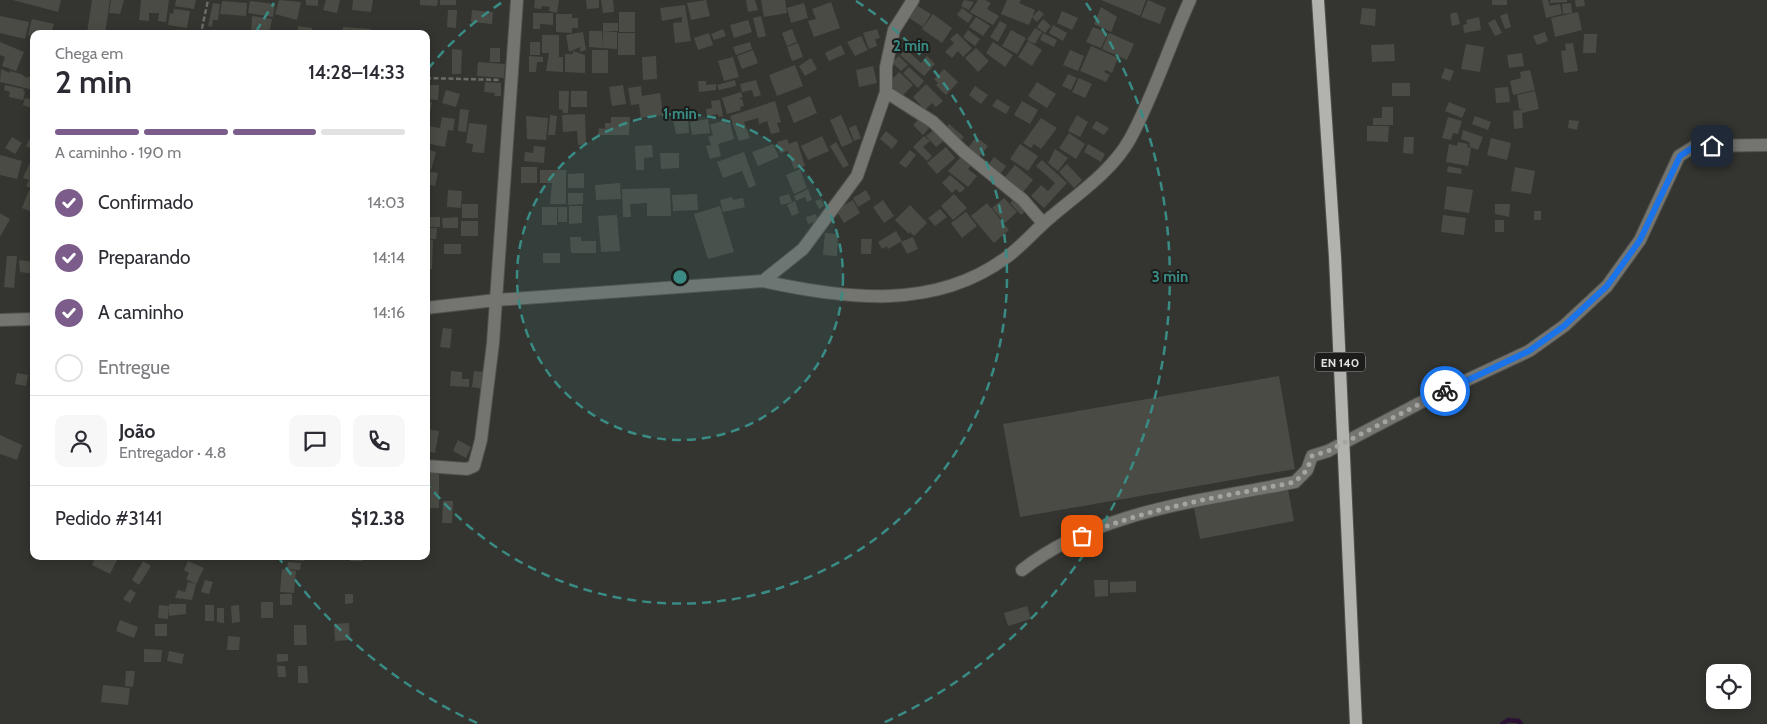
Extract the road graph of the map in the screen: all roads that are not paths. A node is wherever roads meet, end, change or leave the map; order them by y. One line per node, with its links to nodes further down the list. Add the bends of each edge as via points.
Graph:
1 (517, 0): 9 (street)
2 (913, 0): 5 (street, via 894,30 886,67)
3 (1190, 0): 7 (street, via 1129,141 1109,168)
4 (1318, 0): 13 (main road, EN 140)
5 (886, 92): 7 (street, via 933,122 1024,200); 8 (street, via 856,176 803,249)
6 (1767, 145): 13 (street, via 1695,146 1680,156 1640,240 1607,286 1564,326 1529,351)
7 (1044, 223): 8 (street, via 1007,257 955,286 914,296 856,296)
8 (763, 281): 9 (street)
9 (496, 300): 10 (street); 14 (street, via 481,440 474,466 467,469)
10 (430, 308)
11 (30, 319): 12 (street)
12 (0, 320)
13 (1344, 442): 15 (street, via 1312,456 1307,470 1295,482 1119,520 1040,556); 16 (main road, EN 140)
14 (430, 466)
15 (1022, 570)
16 (1356, 724)

